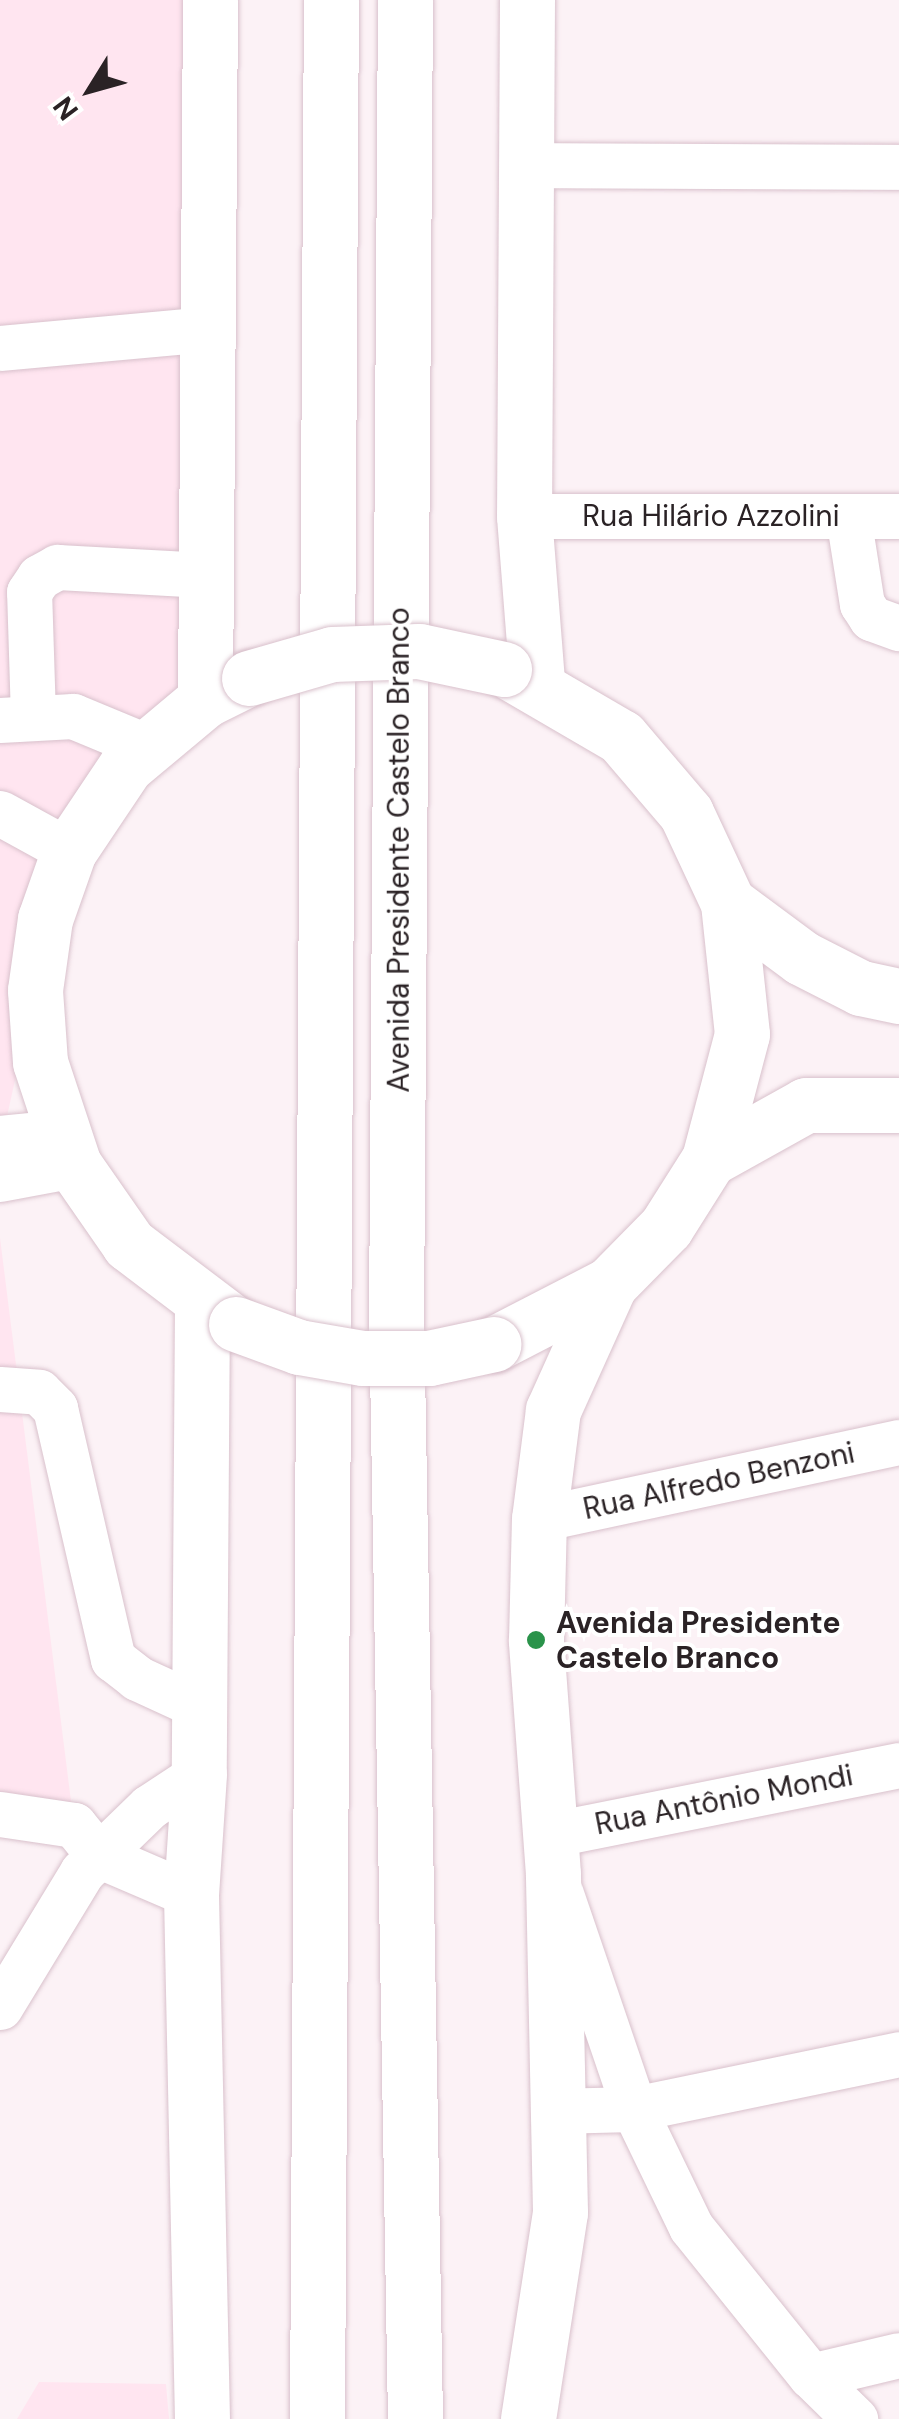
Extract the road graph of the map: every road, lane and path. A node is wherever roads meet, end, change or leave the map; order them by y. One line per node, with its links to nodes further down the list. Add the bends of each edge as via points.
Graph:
1 (210, 0): 7 (main road)
2 (330, 0): 47 (main road)
3 (404, 0): 48 (main road, Avenida Presidente Castelo Branco, via 396,1309)
4 (528, 0): 5 (main road)
5 (526, 165): 6 (street); 9 (main road)
6 (899, 167)
7 (208, 329): 8 (street); 12 (main road)
8 (0, 348)
9 (524, 516): 10 (street, Rua Hilário Azzolini); 14 (main road)
10 (848, 516): 11 (street, Rua Hilário Azzolini); 13 (street, via 862,604 871,618)
11 (899, 516)
12 (206, 575): 15 (main road); 16 (street, via 57,567 39,577 29,592)
13 (899, 628)
14 (520, 676): 15 (main road, bridge, via 401,652 332,654); 20 (main road, via 621,737 676,800)
15 (227, 689): 17 (main road)
16 (16, 719): 17 (street, via 73,716)
17 (148, 747): 19 (main road, via 126,766)
18 (0, 813): 19 (street)
19 (68, 852): 24 (main road, via 45,919 35,990 40,1062)
20 (728, 904): 21 (main road, via 802,958 861,988); 25 (main road, via 742,1034)
21 (899, 996)
22 (899, 1105): 25 (main road, via 806,1105)
23 (0, 1138): 24 (street)
24 (66, 1148): 26 (street); 28 (main road, via 129,1244)
25 (709, 1160): 27 (main road, via 666,1227)
26 (0, 1179)
27 (610, 1284): 28 (main road, bridge, via 494,1344 429,1358 299,1348); 31 (main road, via 553,1410)
28 (219, 1315): 32 (main road)
29 (0, 1389): 32 (street, via 39,1392 55,1408 113,1659 137,1678)
30 (899, 1442): 31 (street, Rua Alfredo Benzoni)
31 (540, 1519): 36 (main road, via 536,1640)
32 (198, 1706): 34 (main road)
33 (899, 1765): 36 (street, Rua Antônio Mondi)
34 (199, 1774): 37 (street, via 149,1807); 38 (main road)
35 (0, 1814): 37 (street, via 74,1825)
36 (551, 1854): 41 (street); 42 (main road)
37 (98, 1855): 38 (street); 39 (street)
38 (191, 1895): 46 (main road)
39 (0, 2007)
40 (899, 2054): 41 (street)
41 (634, 2109): 42 (street); 45 (street, via 692,2227)
42 (553, 2111): 43 (main road)
43 (558, 2252): 49 (main road); 50 (street)
44 (899, 2355): 45 (street)
45 (811, 2376): 51 (street)
46 (202, 2419)
47 (316, 2419)
48 (415, 2419)
49 (528, 2419)
50 (557, 2419)
51 (855, 2419)

